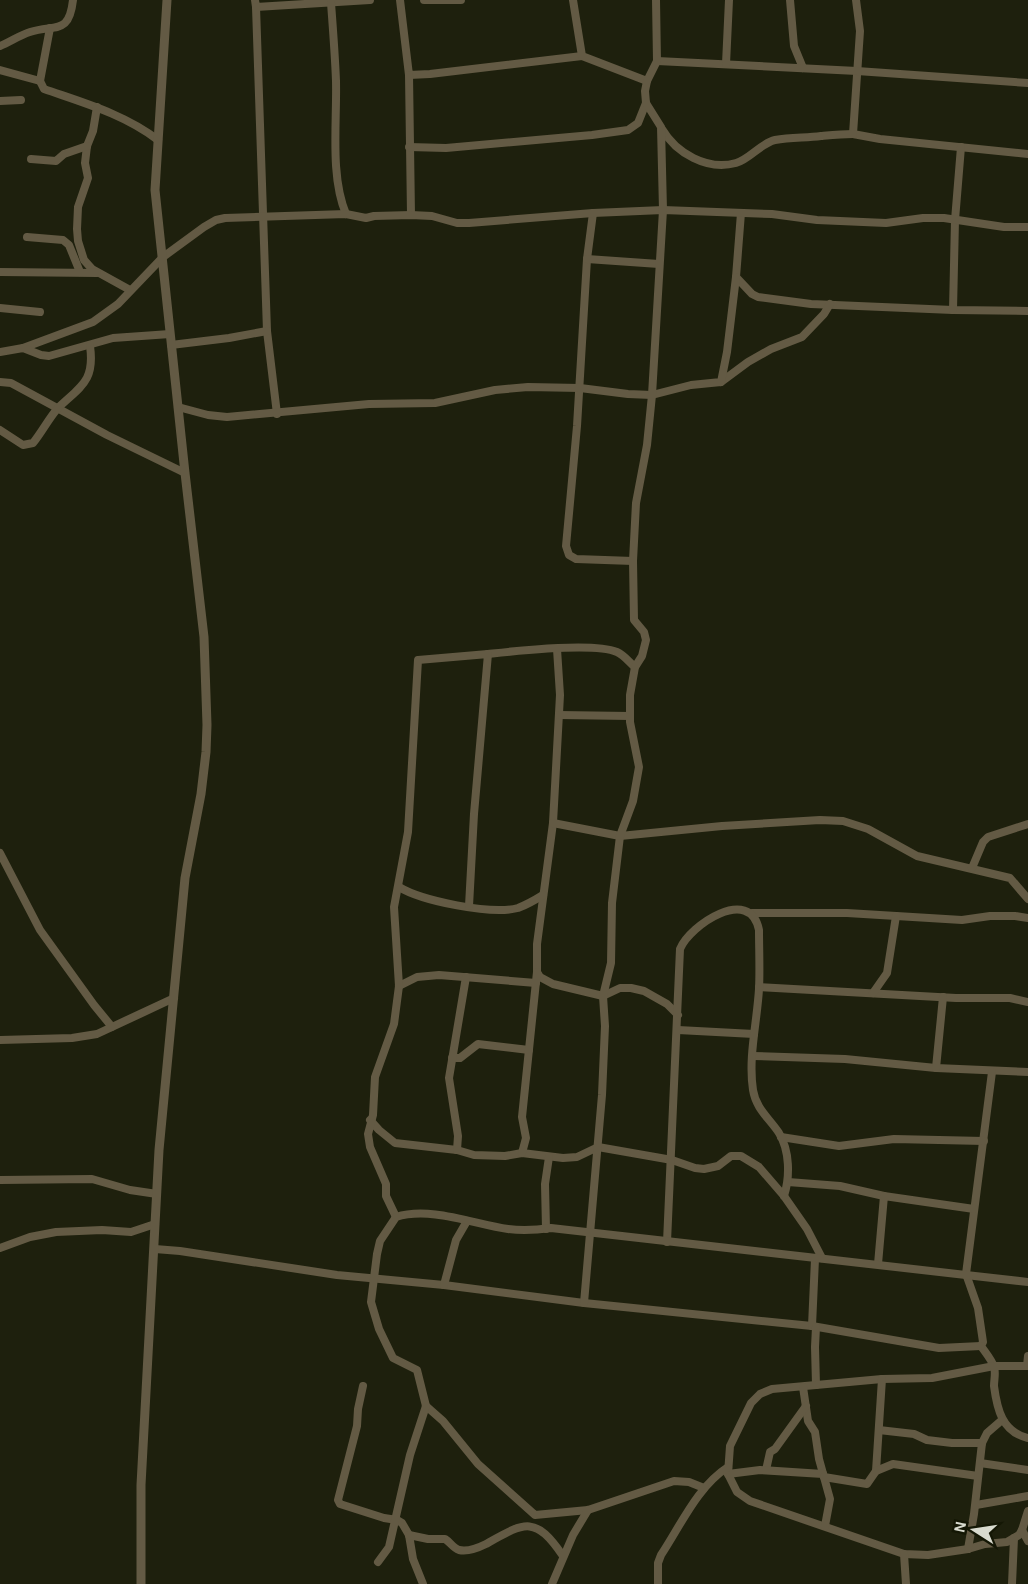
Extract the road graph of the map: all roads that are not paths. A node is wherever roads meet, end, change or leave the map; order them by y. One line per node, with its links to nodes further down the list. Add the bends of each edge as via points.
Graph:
1 (73, 0): 14 (street, via 71,16 64,25)
2 (167, 0): 32 (street)
3 (370, 0): 12 (street)
4 (400, 0): 22 (street)
5 (424, 0): 6 (street)
6 (462, 0)
7 (573, 0): 16 (street)
8 (656, 0): 17 (street)
9 (729, 0): 18 (street)
10 (790, 0): 19 (street, via 794,46)
11 (856, 0): 21 (street, via 860,31)
12 (331, 3): 13 (street); 41 (street, via 336,158)
13 (256, 4): 43 (street)
14 (50, 28): 15 (street, via 30,32); 23 (street)
15 (0, 46)
16 (582, 56): 22 (street); 24 (street)
17 (657, 61): 18 (street); 24 (street)
18 (726, 64): 19 (street)
19 (803, 68): 21 (street)
20 (0, 70): 23 (street)
21 (857, 71): 25 (street); 31 (street)
22 (409, 75): 34 (street)
23 (40, 81): 29 (street, via 44,89)
24 (647, 81): 28 (street)
25 (1028, 83)
26 (21, 100): 27 (street)
27 (0, 101)
28 (646, 103): 30 (street); 34 (street, via 638,123 628,130 457,148)
29 (97, 107): 32 (street, via 133,123); 33 (street)
30 (661, 127): 31 (street, via 669,141 693,158 722,164 737,163 772,141); 38 (street)
31 (853, 134): 35 (street)
32 (158, 140): 47 (street, via 156,190)
33 (87, 147): 37 (street, via 64,154 56,161); 52 (street, via 88,178 78,207 77,230 84,260)
34 (409, 147): 42 (street)
35 (961, 147): 36 (street); 44 (street)
36 (1028, 154)
37 (31, 159)
38 (663, 210): 39 (street); 40 (street); 49 (street)
39 (593, 213): 42 (street, via 457,223); 48 (street)
40 (741, 213): 44 (street, via 886,223 923,218); 53 (street)
41 (346, 214): 42 (street, via 360,218); 43 (street)
42 (411, 215)
43 (264, 216): 47 (street, via 216,220); 60 (street)
44 (955, 220): 45 (street); 57 (street)
45 (1028, 227)
46 (27, 237): 51 (street, via 63,240)
47 (162, 257): 54 (street); 61 (street)
48 (587, 260): 49 (street); 68 (street)
49 (659, 264): 69 (street)
50 (0, 272): 51 (street)
51 (80, 272): 52 (street)
52 (98, 273): 54 (street)
53 (736, 277): 55 (street, via 758,297); 67 (street)
54 (130, 290): 64 (street, via 118,304 85,326)
55 (830, 304): 57 (street); 67 (street, via 802,337 771,349)
56 (0, 308): 59 (street)
57 (953, 310): 58 (street)
58 (1028, 311)
59 (40, 312)
60 (267, 331): 63 (street); 72 (street)
61 (170, 334): 62 (street, via 113,338); 63 (street)
62 (90, 345): 64 (street, via 49,356); 71 (street, via 92,362 87,380)
63 (171, 345): 70 (street)
64 (23, 348): 65 (street)
65 (0, 352)
66 (0, 382): 71 (street, via 10,383)
67 (721, 382): 69 (street)
68 (580, 388): 69 (street); 72 (street, via 528,387 435,403 369,404); 75 (street, via 566,546 569,555 576,559)
69 (652, 395): 75 (street, via 636,503)
70 (178, 407): 72 (street, via 218,416); 74 (street)
71 (58, 408): 73 (street, via 31,444 23,445); 74 (street)
72 (277, 414)
73 (0, 430)
74 (184, 473): 101 (street, via 204,637 207,725 201,794 185,878)
75 (633, 561): 78 (street, via 634,620 645,640)
76 (557, 649): 77 (street); 78 (street, via 616,652); 79 (street)
77 (488, 654): 86 (street, via 418,660 408,832); 89 (street)
78 (635, 667): 80 (street)
79 (559, 715): 80 (street); 81 (street)
80 (630, 716): 83 (street, via 638,780)
81 (553, 823): 83 (street); 87 (street)
82 (1028, 824): 85 (street, via 988,837)
83 (620, 836): 85 (street, via 835,820 868,829 917,856); 99 (street, via 610,963)
84 (0, 853): 104 (street, via 40,930)
85 (972, 867): 88 (street, via 1010,878)
86 (399, 887): 89 (street, via 434,902); 96 (street, via 394,917)
87 (543, 895): 89 (street, via 515,909); 93 (street)
88 (1028, 899)
89 (469, 906)
90 (752, 913): 91 (street); 97 (street, via 759,930); 103 (street, via 739,908 716,916 683,942)
91 (896, 916): 92 (street); 98 (street, via 887,973)
92 (1028, 918)
93 (537, 972): 95 (street); 99 (street, via 553,984)
94 (466, 977): 95 (street); 96 (street, via 428,976); 110 (street)
95 (536, 983): 108 (street)
96 (399, 986): 114 (street, via 394,1024 375,1077)
97 (759, 987): 98 (street); 106 (street)
98 (873, 993): 100 (street)
99 (603, 996): 103 (street, via 620,988 638,989 654,995); 117 (street)
100 (943, 997): 102 (street); 111 (street)
101 (174, 998): 104 (street); 124 (street)
102 (1028, 1002)
103 (678, 1015): 105 (street)
104 (112, 1027): 107 (street, via 72,1038)
105 (678, 1030): 106 (street); 121 (street)
106 (754, 1034): 109 (street)
107 (0, 1040)
108 (529, 1050): 110 (street, via 478,1044 460,1058); 119 (street)
109 (753, 1056): 111 (street, via 845,1059); 115 (street, via 757,1105)
110 (452, 1058): 118 (street, via 449,1078)
111 (936, 1068): 112 (street)
112 (992, 1072): 113 (street); 116 (street)
113 (1028, 1072)
114 (370, 1120): 118 (street, via 394,1143); 128 (street, via 370,1147)
115 (781, 1137): 116 (street, via 839,1146 894,1139); 123 (street)
116 (984, 1141): 127 (street)
117 (598, 1147): 120 (street, via 577,1156); 121 (street); 132 (street)
118 (457, 1150): 119 (street, via 490,1156)
119 (522, 1153): 120 (street)
120 (549, 1157): 131 (street)
121 (672, 1160): 125 (street, via 695,1168 712,1168 731,1156 741,1156 759,1167); 133 (street)
122 (0, 1180): 124 (street, via 92,1179)
123 (788, 1182): 125 (street); 126 (street, via 840,1186)
124 (157, 1194): 130 (street)
125 (784, 1196): 136 (street, via 807,1229)
126 (884, 1196): 127 (street); 137 (street)
127 (974, 1209): 138 (street)
128 (396, 1217): 129 (street, via 433,1215); 139 (street, via 380,1241)
129 (466, 1221): 131 (street, via 507,1229); 141 (street, via 456,1240)
130 (155, 1224): 134 (street, via 131,1232 56,1232); 135 (street)
131 (546, 1229): 132 (street)
132 (591, 1234): 133 (street); 142 (street)
133 (667, 1242): 136 (street)
134 (0, 1248)
135 (155, 1249): 139 (street); 180 (street, via 141,1485)
136 (819, 1259): 137 (street); 143 (street)
137 (878, 1264): 138 (street)
138 (966, 1274): 140 (street); 144 (street, via 978,1308)
139 (374, 1279): 141 (street); 152 (street, via 371,1302 378,1329 393,1358 417,1370)
140 (1028, 1282)
141 (444, 1285): 142 (street)
142 (584, 1303): 143 (street)
143 (814, 1326): 144 (street, via 928,1346); 149 (street)
144 (981, 1346): 146 (street)
145 (1028, 1356): 147 (street)
146 (994, 1366): 147 (street); 148 (street, via 932,1378); 154 (street)
147 (1028, 1366)
148 (882, 1379): 149 (street); 155 (street)
149 (816, 1385): 151 (street)
150 (363, 1386): 170 (street, via 338,1500 340,1504)
151 (803, 1386): 153 (street); 159 (street, via 772,1389 751,1402 730,1446)
152 (426, 1406): 168 (street, via 478,1464 535,1515); 170 (street, via 410,1455)
153 (806, 1406): 160 (street, via 770,1452); 163 (street, via 808,1421 816,1432)
154 (1002, 1420): 156 (street); 157 (street)
155 (879, 1430): 157 (street, via 914,1434 927,1440); 162 (street)
156 (1028, 1438)
157 (982, 1443): 158 (street)
158 (980, 1463): 161 (street); 164 (street)
159 (728, 1470): 160 (street); 165 (street); 171 (street, via 737,1492 750,1501)
160 (766, 1470): 163 (street)
161 (1028, 1470)
162 (876, 1471): 163 (street, via 867,1484); 164 (street, via 897,1464)
163 (823, 1476): 171 (street, via 830,1499)
164 (978, 1476): 167 (street)
165 (704, 1488): 168 (street, via 674,1481); 183 (street, via 661,1555)
166 (1028, 1496): 167 (street)
167 (976, 1504): 176 (street)
168 (588, 1510): 178 (street)
169 (1028, 1511): 172 (street)
170 (397, 1520): 173 (street); 179 (street, via 389,1547)
171 (825, 1526): 177 (street)
172 (1022, 1530): 174 (street); 175 (street)
173 (409, 1535): 178 (street, via 445,1539 456,1549 466,1551 525,1525 548,1536); 181 (street)
174 (1014, 1538): 176 (street); 185 (street)
175 (1028, 1541)
176 (968, 1550): 177 (street)
177 (904, 1554): 184 (street)
178 (563, 1556): 182 (street)
179 (378, 1562)
180 (141, 1584)
181 (423, 1584)
182 (552, 1584)
183 (658, 1584)
184 (906, 1584)
185 (1012, 1584)

